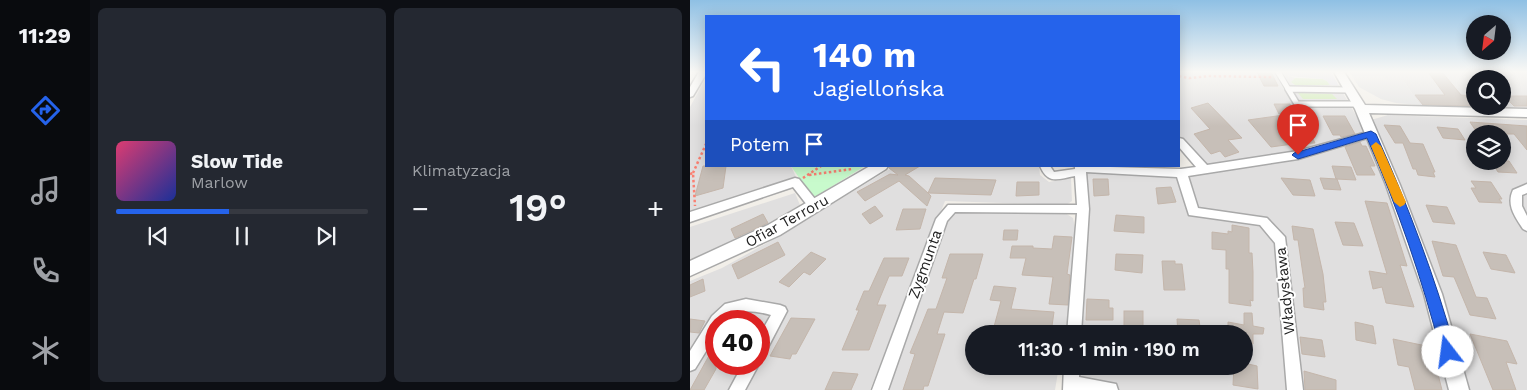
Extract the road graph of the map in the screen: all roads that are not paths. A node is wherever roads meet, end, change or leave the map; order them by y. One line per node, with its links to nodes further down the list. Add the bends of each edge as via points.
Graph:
1 (1289, 90): 4 (lane, via 1297,104)
2 (1295, 90): 4 (lane)
3 (1350, 90): 4 (street)
4 (1357, 101): 5 (street, via 1401,108); 6 (street)
5 (1527, 113)
6 (1371, 134): 10 (street, via 1298,155); 30 (street, via 1433,294)
7 (1180, 142): 10 (street)
8 (879, 167): 14 (street, Ofiar Terroru)
9 (1046, 167): 11 (street, via 1052,176)
10 (1204, 168): 12 (street)
11 (1080, 169): 12 (street); 15 (street)
12 (1181, 173): 29 (street, Władysława, via 1193,212 1263,221 1281,241)
13 (1527, 188): 17 (street, via 1517,193 1515,198)
14 (815, 207): 16 (street, via 796,182); 18 (street, Ofiar Terroru, via 742,246)
15 (1083, 209): 20 (street); 27 (street, Zygmunta, via 952,208 942,218)
16 (693, 216)
17 (1527, 226)
18 (690, 269)
19 (729, 310): 21 (street, via 753,304 780,311)
20 (1075, 325)
21 (770, 330)
22 (705, 341): 23 (street)
23 (690, 364)
24 (745, 375): 26 (street)
25 (1070, 387): 28 (street)
26 (737, 390)
27 (880, 390)
28 (1110, 390)
29 (1295, 390)
30 (1459, 390)

